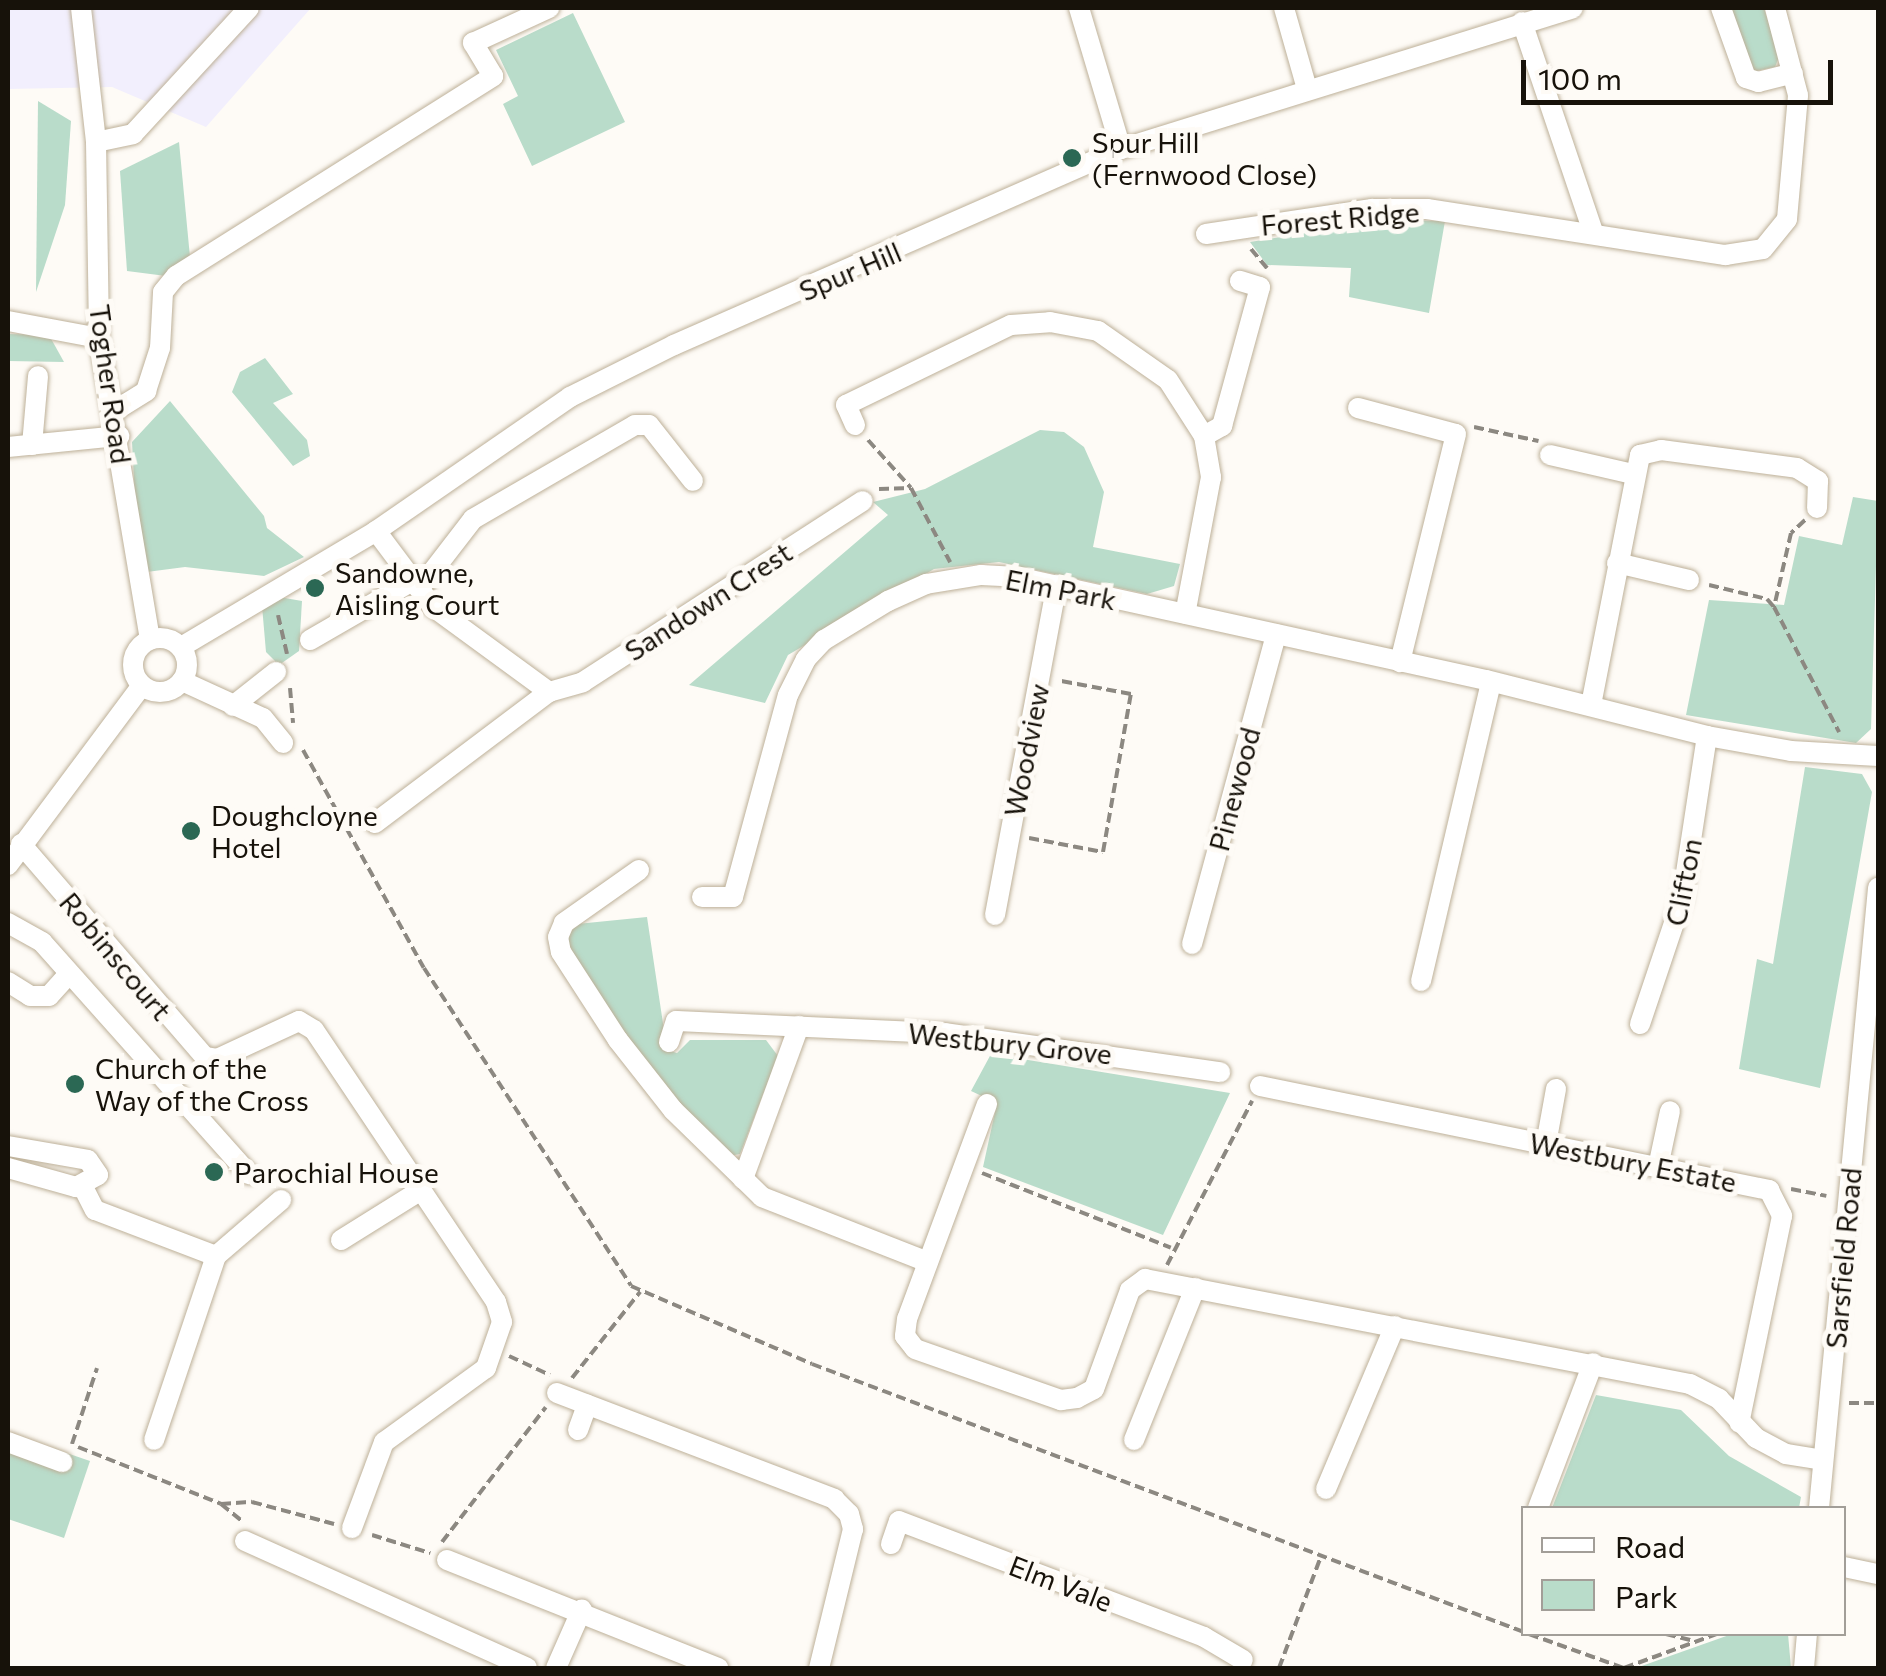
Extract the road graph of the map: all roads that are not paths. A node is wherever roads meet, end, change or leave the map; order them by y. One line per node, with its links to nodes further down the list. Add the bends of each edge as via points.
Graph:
1 (81, 8): 12 (street, Togher Road)
2 (249, 8): 12 (street, via 132,134)
3 (549, 8): 21 (street, via 473,44 492,76 176,276 163,292 160,348 146,391)
4 (1079, 8): 13 (street)
5 (1284, 8): 11 (street)
6 (1573, 8): 9 (street, Spur Hill)
7 (1721, 8): 10 (street, via 1746,78)
8 (1775, 8): 10 (street, Forest Ridge)
9 (1522, 22): 11 (street, Spur Hill); 14 (street)
10 (1793, 73): 14 (street, Forest Ridge, via 1798,95 1790,204 1774,242 1726,255)
11 (1307, 89): 13 (street, Spur Hill)
12 (96, 142): 18 (street, Togher Road)
13 (1121, 149): 32 (street, Spur Hill, via 570,397)
14 (1593, 232): 15 (street, Forest Ridge, via 1427,208)
15 (1206, 234)
16 (1250, 284): 24 (street, via 1222,426)
17 (8, 321): 18 (street)
18 (99, 338): 21 (street, Togher Road)
19 (38, 376): 25 (street)
20 (1358, 408): 42 (street, via 1456,434)
21 (116, 410): 23 (street, Togher Road)
22 (855, 425): 24 (street, via 846,404 1010,325 1050,322 1098,332 1134,353 1168,380)
23 (119, 436): 25 (street); 39 (street, Togher Road)
24 (1204, 436): 37 (street, via 1211,478)
25 (32, 444): 26 (street)
26 (8, 447)
27 (1550, 455): 28 (street)
28 (1633, 474): 31 (street, via 1640,455 1662,450 1797,468 1818,480); 33 (street)
29 (693, 481): 35 (street, via 649,425 636,425 473,519)
30 (863, 501): 47 (street, Sandown Crest, via 583,682)
31 (1816, 508)
32 (376, 530): 35 (street); 41 (street, Spur Hill)
33 (1616, 563): 34 (street); 48 (street)
34 (1689, 580)
35 (416, 585): 40 (street); 47 (street, via 433,608)
36 (1056, 586): 37 (street, Elm Park); 58 (street, Elm Park, via 1017,577 958,578 888,601 824,640 788,696 732,897); 59 (street, Woodview)
37 (1185, 614): 38 (street, Elm Park)
38 (1276, 634): 42 (street, Elm Park); 61 (street, Pinewood)
39 (150, 640): 41 (street, via 166,638); 46 (street, Togher Road, via 134,660)
40 (310, 640)
41 (181, 647): 44 (street, via 187,664)
42 (1400, 662): 45 (street, Elm Park)
43 (284, 672): 49 (street)
44 (182, 681): 46 (street, via 167,691); 49 (street)
45 (1491, 682): 48 (street, Elm Park); 63 (street)
46 (142, 684): 54 (street, Togher Road)
47 (550, 692): 53 (street, Sandown Crest)
48 (1590, 704): 50 (street, Elm Park)
49 (233, 706): 51 (street, via 263,718)
50 (1707, 736): 52 (street, Elm Park); 66 (street, Clifton, via 1682,900)
51 (284, 744)
52 (1878, 756)
53 (375, 823)
54 (21, 844): 55 (street, Togher Road); 81 (street, Robinscourt, via 205,1056 217,1059 299,1022 314,1030)
55 (8, 865)
56 (639, 870): 79 (street, via 564,923 561,952 672,1110)
57 (1878, 888): 65 (street, Sarsfield Road)
58 (702, 897)
59 (995, 915)
60 (8, 923): 62 (street, via 42,942)
61 (1192, 944)
62 (67, 976): 64 (street, via 50,996 30,996); 78 (street)
63 (1421, 980)
64 (8, 982)
65 (1873, 999): 97 (street, Sarsfield Road)
66 (1640, 1024)
67 (800, 1026): 68 (street, Westbury Grove, via 676,1021); 69 (street, Westbury Grove, via 982,1037); 79 (street)
68 (670, 1042)
69 (1220, 1072)
70 (1260, 1086): 74 (street, Westbury Estate)
71 (1556, 1089): 74 (street)
72 (987, 1104): 85 (street)
73 (1670, 1111): 76 (street)
74 (1546, 1144): 76 (street, Westbury Estate)
75 (8, 1146): 80 (street, via 88,1160 98,1175)
76 (1658, 1167): 91 (street, Westbury Estate, via 1770,1190 1779,1201 1782,1216)
77 (8, 1168): 80 (street)
78 (249, 1174)
79 (744, 1180): 85 (street, via 762,1197)
80 (82, 1185): 84 (street, via 95,1210)
81 (421, 1190): 83 (street); 101 (street, Robinscourt, via 496,1302 502,1322 486,1368 384,1442)
82 (281, 1200): 84 (street)
83 (342, 1240)
84 (216, 1256): 93 (street)
85 (928, 1262): 86 (street, via 907,1319 906,1336 916,1349 1061,1400 1094,1390 1130,1290 1145,1279)
86 (1196, 1288): 87 (street); 94 (street)
87 (1395, 1326): 88 (street); 98 (street)
88 (1594, 1364): 91 (street, via 1690,1384 1719,1399); 99 (street)
89 (557, 1393): 90 (street)
90 (587, 1405): 92 (street); 113 (street, via 834,1499 850,1514 853,1529)
91 (1739, 1423): 97 (street, via 1786,1454)
92 (578, 1430)
93 (154, 1440)
94 (1134, 1440)
95 (8, 1442): 96 (street)
96 (67, 1450)
97 (1824, 1460): 100 (street, Sarsfield Road)
98 (1326, 1489)
99 (1539, 1506)
100 (1819, 1506)
101 (352, 1528)
102 (245, 1541): 110 (street)
103 (891, 1544): 109 (street, Elm Vale, via 899,1521 1204,1637)
104 (447, 1560): 107 (street)
105 (1846, 1567): 106 (street)
106 (1878, 1574)
107 (582, 1609): 111 (street); 112 (street)
108 (1807, 1636): 115 (street)
109 (1241, 1664): 114 (street, Elm Vale)
110 (527, 1668)
111 (556, 1668)
112 (718, 1668)
113 (818, 1668)
114 (1265, 1668)
115 (1804, 1668)

